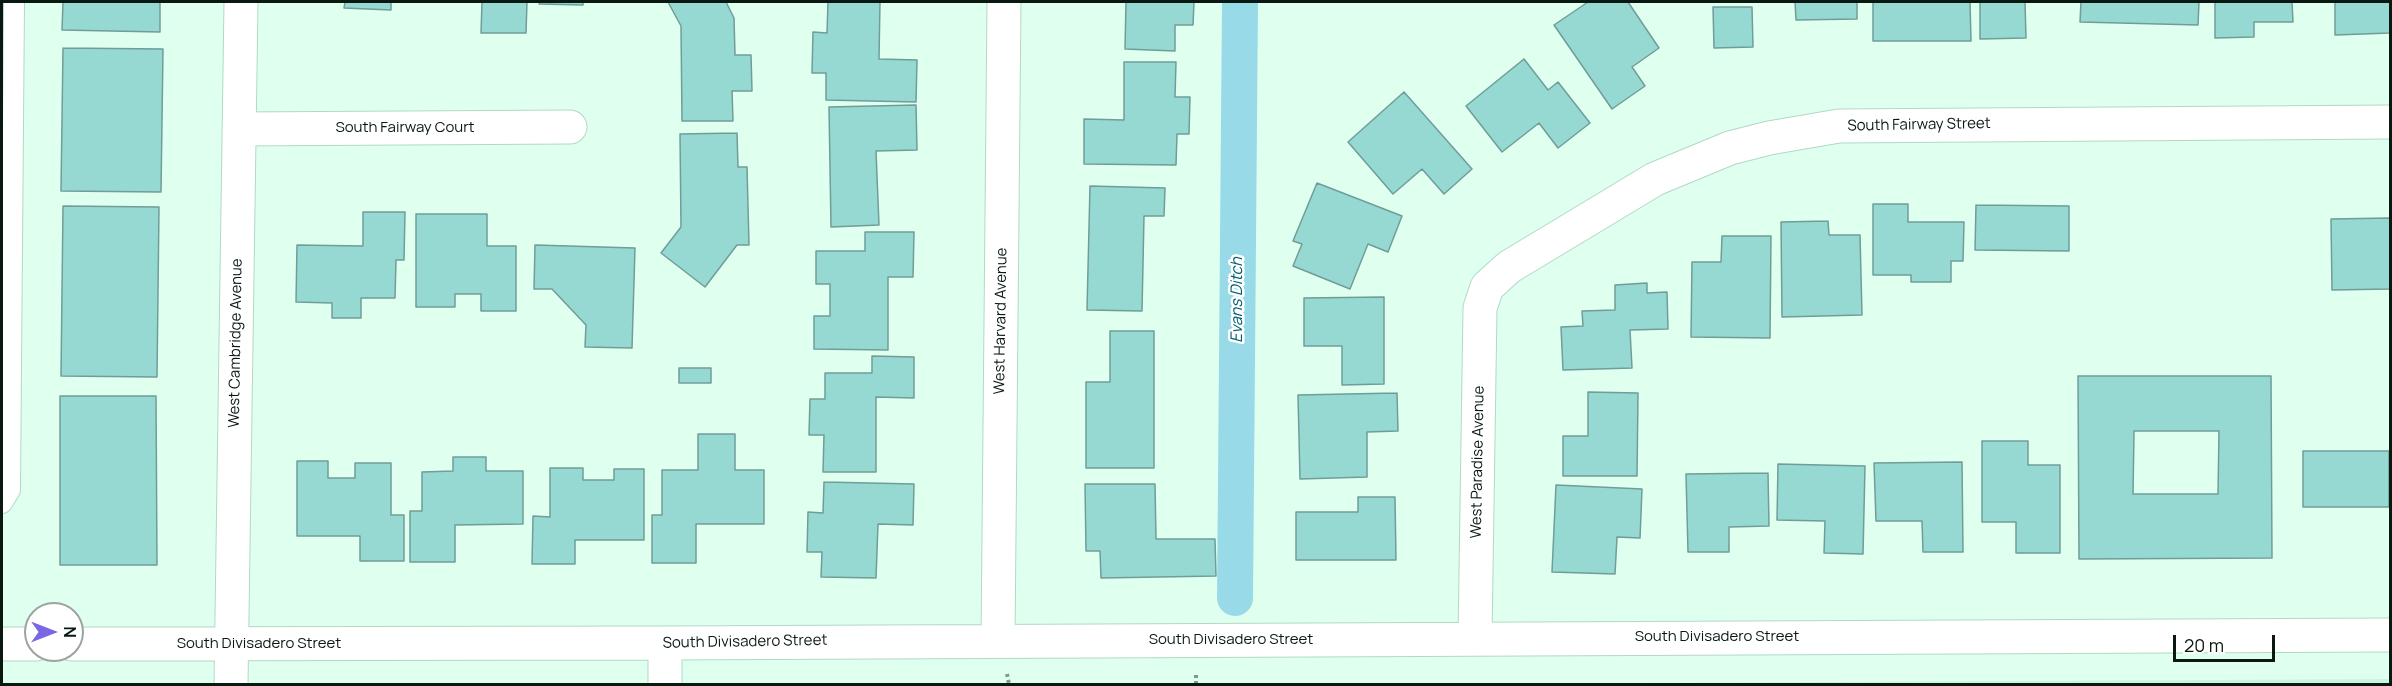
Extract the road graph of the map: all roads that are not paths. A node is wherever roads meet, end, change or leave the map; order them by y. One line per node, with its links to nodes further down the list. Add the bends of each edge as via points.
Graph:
1 (14, 2): 8 (lane, via 10,490)
2 (241, 2): 6 (street, West Cambridge Avenue)
3 (1004, 2): 11 (street, West Harvard Avenue)
4 (2391, 122): 7 (street, South Fairway Street, via 1877,125 1839,126 1769,138 1730,148 1655,179 1509,267)
5 (570, 127): 6 (street, South Fairway Court)
6 (239, 129): 16 (street, West Cambridge Avenue)
7 (1487, 286): 10 (street, West Paradise Avenue, via 1480,308)
8 (2, 503)
9 (2391, 634): 10 (street, South Divisadero Street)
10 (1476, 638): 11 (street, South Divisadero Street)
11 (998, 640): 12 (street, South Divisadero Street)
12 (665, 643): 16 (street, South Divisadero Street); 18 (street)
13 (2, 644): 14 (street)
14 (24, 644)
15 (84, 644): 16 (street, South Divisadero Street)
16 (231, 644): 17 (street, West Cambridge Avenue)
17 (231, 684)
18 (665, 684)

